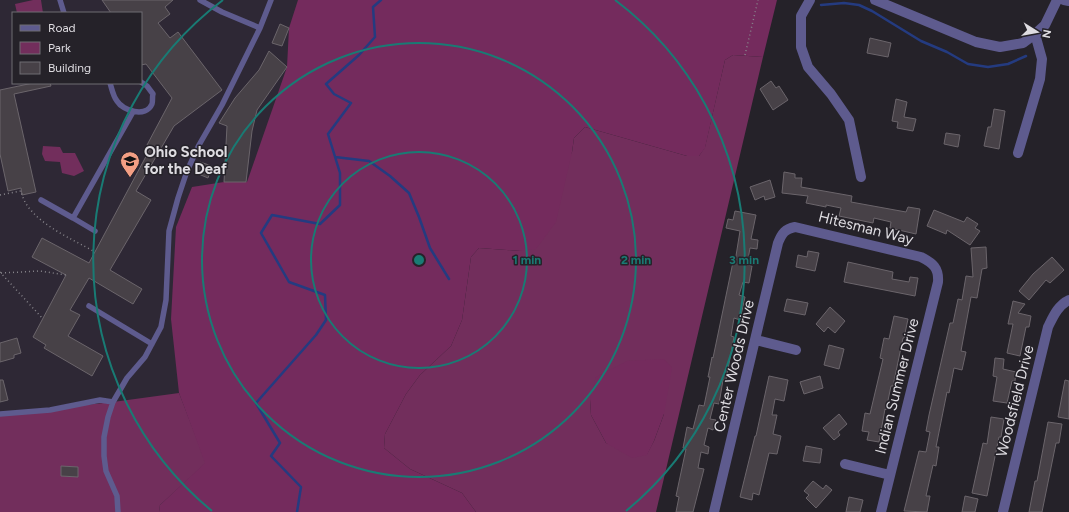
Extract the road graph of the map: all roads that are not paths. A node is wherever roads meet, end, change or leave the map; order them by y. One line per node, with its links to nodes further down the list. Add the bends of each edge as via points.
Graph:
1 (60, 0): 9 (lane)
2 (200, 0): 10 (lane)
3 (272, 0): 10 (lane)
4 (810, 0): 16 (street, via 801,16 801,47 808,67 832,94 849,120)
5 (875, 0): 11 (street, via 976,42 1000,47 1023,43)
6 (1057, 0): 11 (street, via 1045,25)
7 (1064, 0): 8 (street)
8 (1069, 1)
9 (64, 12)
10 (260, 28): 25 (lane, via 187,171 169,231 166,300 161,327)
11 (1035, 34): 15 (street, via 1042,59 1040,79)
12 (142, 83): 14 (lane, via 152,94 152,104 139,112)
13 (110, 84): 14 (lane, via 116,101)
14 (133, 112): 18 (lane)
15 (1018, 152)
16 (860, 177)
17 (41, 200): 18 (lane)
18 (73, 218): 20 (lane)
19 (786, 229): 21 (street, Hitesman Way, via 805,228 921,257); 24 (street, Center Woods Drive, via 778,243)
20 (95, 231)
21 (936, 267): 30 (street, Indian Summer Drive, via 938,282)
22 (1067, 301): 34 (street, Woodsfield Drive, via 1054,314 1048,327)
23 (89, 306): 25 (lane)
24 (756, 340): 26 (street); 32 (street, Center Woods Drive)
25 (152, 344): 27 (lane)
26 (796, 350)
27 (113, 402): 28 (lane, via 100,400 50,410); 31 (lane, via 104,437 104,456 106,471 117,496)
28 (0, 414)
29 (845, 464): 30 (street)
30 (890, 475): 33 (street, Indian Summer Drive)
31 (118, 512)
32 (714, 512)
33 (881, 512)
34 (1003, 512)

